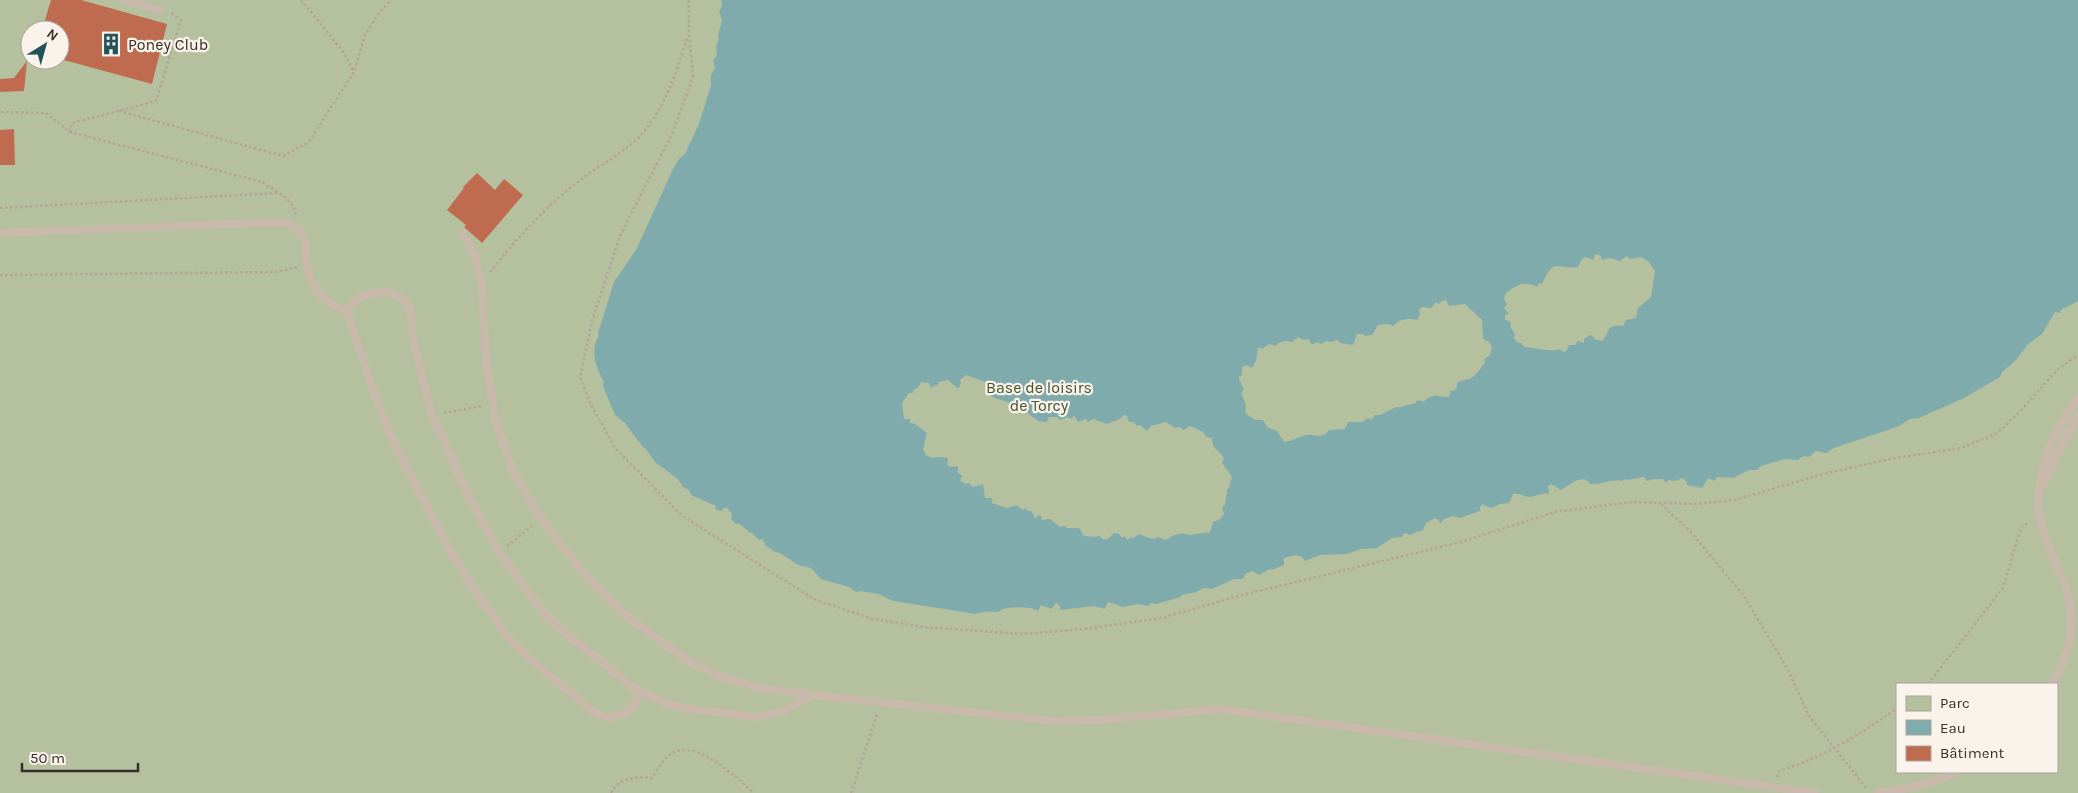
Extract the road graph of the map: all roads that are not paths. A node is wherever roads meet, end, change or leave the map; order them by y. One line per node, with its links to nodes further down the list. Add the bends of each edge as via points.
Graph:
1 (124, 0): 2 (lane)
2 (160, 10)
3 (462, 233): 11 (lane, via 474,253 481,282 495,419 512,470 541,519 580,568 621,610 690,662 722,677 759,688)
4 (0, 234): 5 (lane, via 285,222 298,230 306,245 312,283 333,306)
5 (347, 312): 10 (lane, via 364,294 390,292 403,299 410,308 414,346 432,415 499,552 542,611 568,636); 10 (lane, via 396,450 452,554 508,637 596,714 611,718 627,712 636,703)
6 (2078, 398): 8 (lane, via 2046,458)
7 (2078, 417): 8 (lane)
8 (2039, 492): 9 (lane, via 2040,516 2048,546 2066,589 2072,618 2070,642)
9 (2053, 683)
10 (637, 690): 11 (lane, via 667,704 689,709 760,717 783,712)
11 (814, 695): 13 (lane, via 1052,721 1221,709)
12 (1955, 773): 14 (lane, via 1937,781)
13 (1815, 793)
14 (1877, 793)

